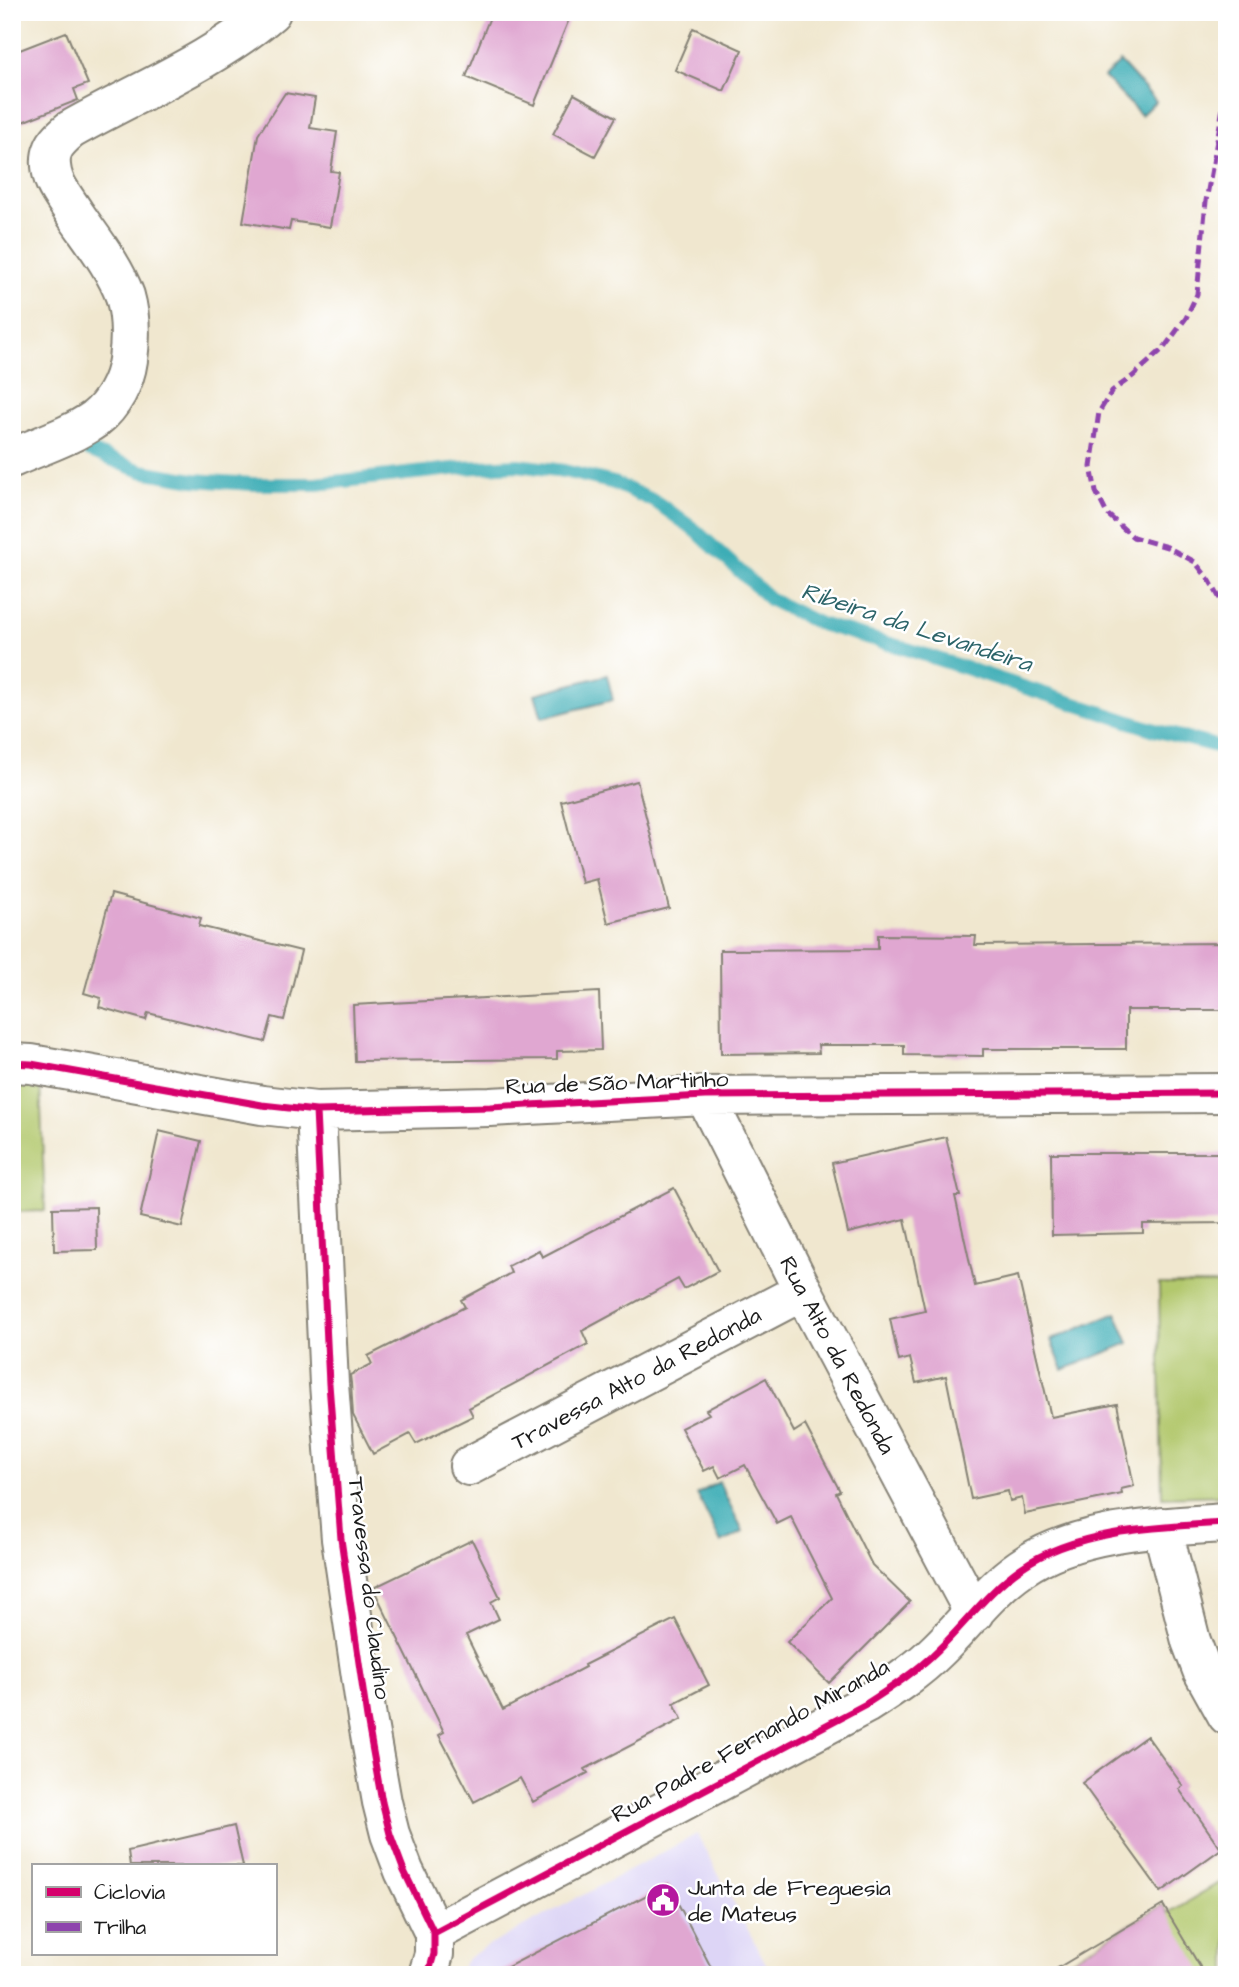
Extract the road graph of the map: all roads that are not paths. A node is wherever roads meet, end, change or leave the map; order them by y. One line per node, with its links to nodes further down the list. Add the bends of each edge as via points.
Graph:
1 (271, 12): 2 (street, via 213,52 59,139 52,152 53,178 125,296 131,342 120,387 108,407 75,430)
2 (12, 458)
3 (12, 1063): 6 (street, Rua de São Martinho)
4 (1227, 1093): 5 (street, Rua de São Martinho)
5 (705, 1096): 6 (street, Rua de São Martinho); 7 (street, Rua Alto da Redonda)
6 (316, 1111): 13 (street, Travessa do Claudino, via 341,1539 367,1718 390,1834)
7 (803, 1291): 8 (street, Travessa Alto da Redonda); 11 (street, Rua Alto da Redonda)
8 (469, 1466)
9 (1227, 1523): 10 (street, Rua Padre Fernando Miranda)
10 (1162, 1527): 11 (street, Rua Padre Fernando Miranda, via 1056,1548 998,1586); 12 (street, via 1191,1641)
11 (974, 1613): 13 (street, Rua Padre Fernando Miranda, via 937,1652 866,1704)
12 (1227, 1715)
13 (434, 1933): 14 (street)
14 (428, 1975)

